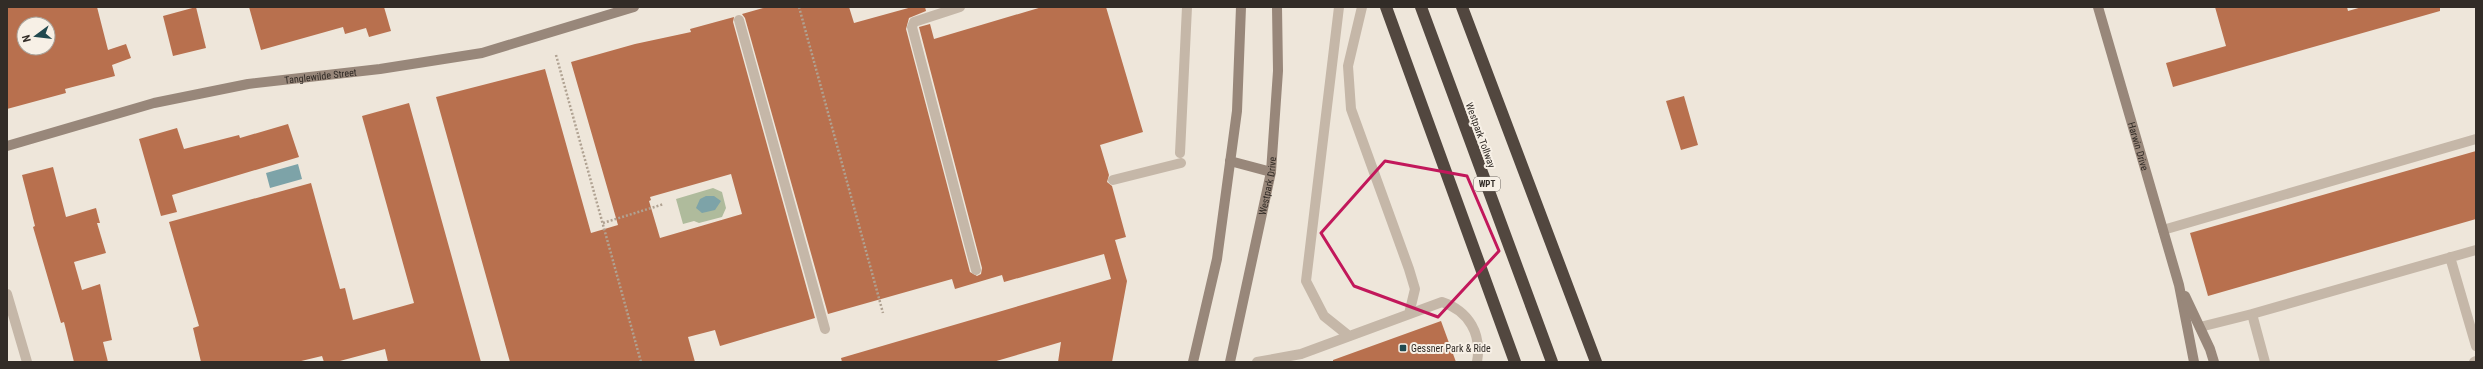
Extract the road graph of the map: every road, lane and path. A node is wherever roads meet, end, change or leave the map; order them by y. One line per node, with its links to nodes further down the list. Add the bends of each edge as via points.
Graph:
1 (634, 7): 16 (main road, Tanglewilde Street, via 482,53 217,90 154,103)
2 (799, 7): 28 (path)
3 (960, 7): 25 (street, via 914,22 912,27)
4 (1187, 7): 19 (street, via 1181,158)
5 (1241, 7): 17 (main road, via 1237,111)
6 (1277, 7): 18 (main road, Westpark Drive, via 1278,71)
7 (1339, 7): 33 (street, via 1306,281 1324,316)
8 (1362, 7): 29 (street, via 1348,66 1351,109 1410,269 1415,289)
9 (1386, 7): 42 (highway)
10 (1421, 7): 43 (highway, Westpark Tollway / WPT)
11 (1462, 7): 44 (highway)
12 (2098, 7): 22 (main road, Harwin Drive)
13 (739, 20): 32 (street)
14 (556, 55): 21 (path)
15 (2476, 139): 22 (street)
16 (7, 146)
17 (1230, 161): 18 (main road); 38 (main road, via 1217,259)
18 (1271, 172): 39 (main road, Westpark Drive)
19 (1113, 180)
20 (664, 204): 21 (path)
21 (602, 223): 37 (path)
22 (2163, 230): 26 (main road, Harwin Drive)
23 (2476, 250): 24 (street)
24 (2450, 257): 30 (street); 34 (street)
25 (976, 270)
26 (2179, 285): 31 (main road, Harwin Drive); 45 (main road, Harwin Drive)
27 (7, 294): 36 (street)
28 (882, 313)
29 (1409, 314): 33 (street); 41 (street, via 1442,302 1456,307 1468,317 1479,349)
30 (2252, 314): 31 (street); 47 (street)
31 (2200, 327): 46 (main road, Harwin Drive)
32 (825, 329)
33 (1349, 336): 35 (street)
34 (2476, 346)
35 (1298, 358): 40 (street)
36 (27, 362)
37 (641, 362)
38 (1193, 362)
39 (1230, 362)
40 (1257, 362)
41 (1477, 362)
42 (1515, 362)
43 (1552, 362)
44 (1596, 362)
45 (2194, 362)
46 (2214, 362)
47 (2265, 362)

